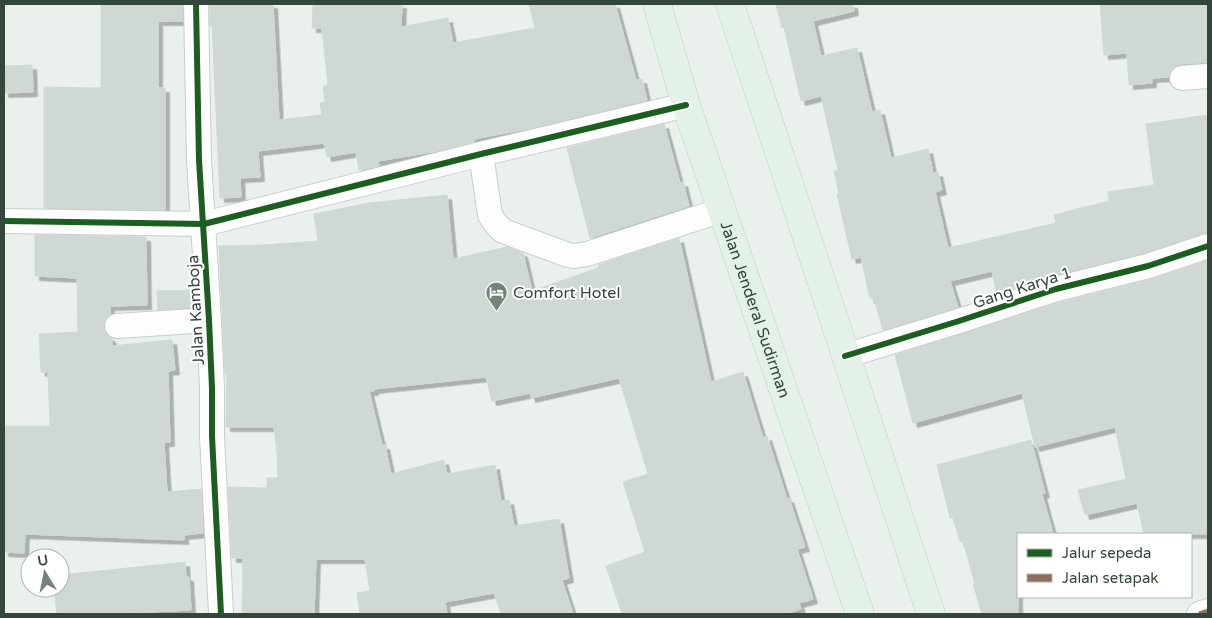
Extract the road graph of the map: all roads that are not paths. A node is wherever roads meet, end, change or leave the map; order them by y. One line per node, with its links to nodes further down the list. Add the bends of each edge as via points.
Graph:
1 (196, 4): 10 (street, Jalan Kamboja, via 199,160)
2 (657, 4): 6 (main road, Jalan Jenderal Sudirman)
3 (730, 4): 14 (main road)
4 (1208, 76): 5 (street)
5 (1182, 78)
6 (686, 105): 7 (street); 8 (main road, Jalan Jenderal Sudirman)
7 (481, 154): 8 (street, via 490,215 495,223 503,232 568,255 587,254); 10 (street)
8 (722, 210): 17 (main road, Jalan Jenderal Sudirman)
9 (4, 222): 10 (street)
10 (204, 224): 12 (street, Jalan Kamboja)
11 (1208, 246): 14 (street, Gang Karya 1, via 1148,266 1056,289)
12 (209, 320): 13 (street); 16 (street, Jalan Kamboja)
13 (117, 326)
14 (845, 356): 18 (main road)
15 (1208, 611): 19 (street)
16 (221, 614)
17 (860, 614)
18 (931, 614)
19 (1199, 614)

